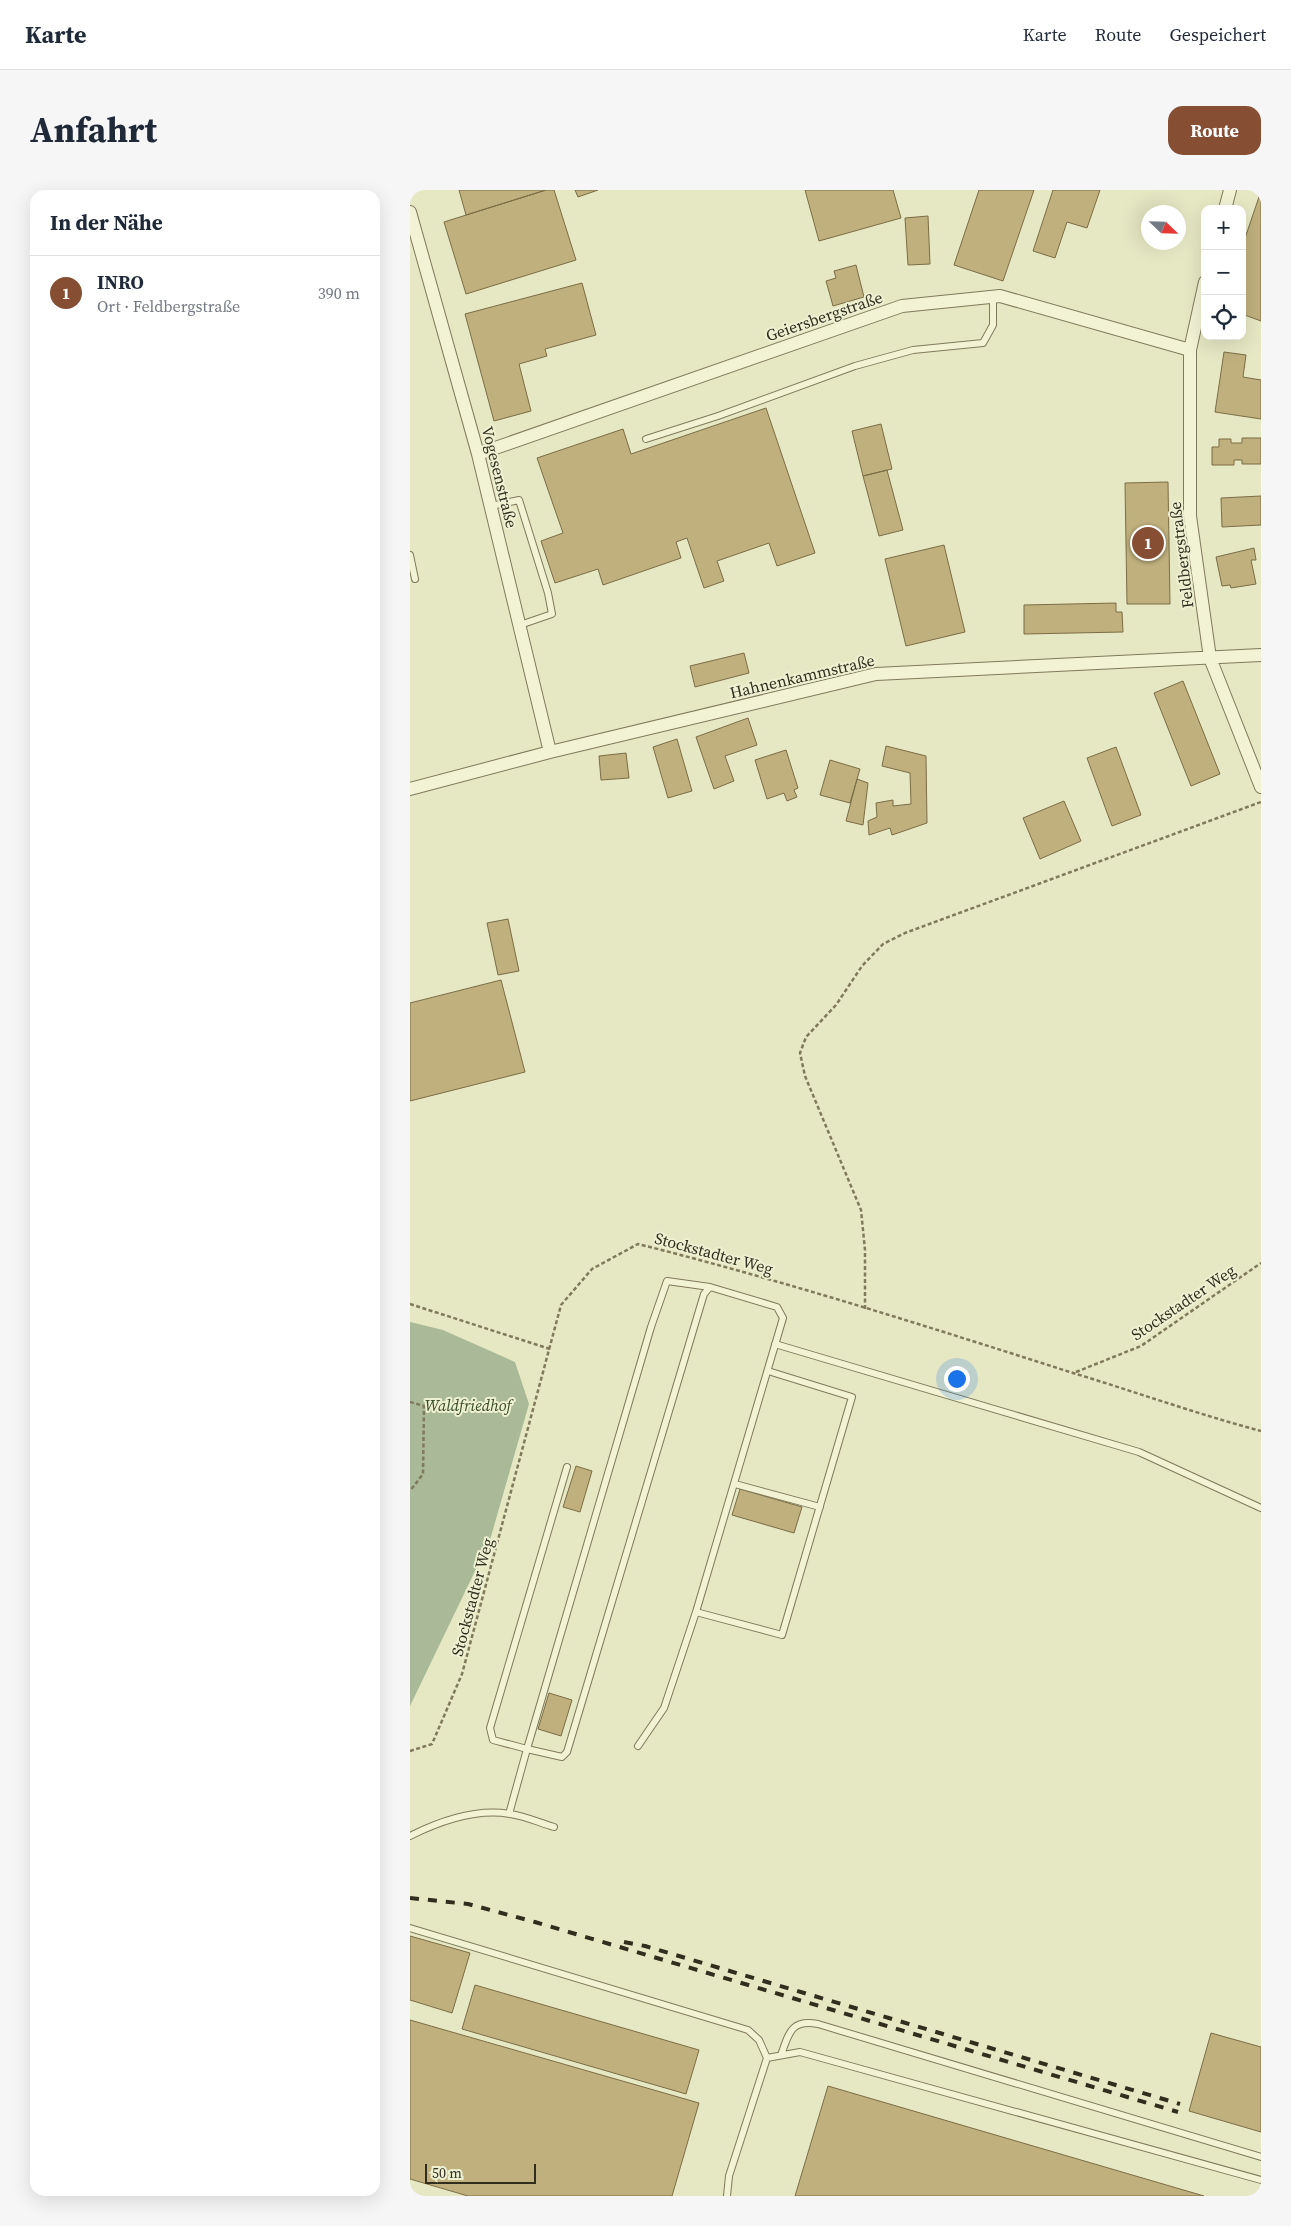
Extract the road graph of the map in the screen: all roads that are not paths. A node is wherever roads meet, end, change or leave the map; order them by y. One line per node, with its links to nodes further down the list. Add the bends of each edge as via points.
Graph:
1 (1230, 190): 2 (street)
2 (1226, 205)
3 (410, 212): 8 (street, Vogesenstraße)
4 (1202, 295): 6 (street, Feldbergstraße)
5 (993, 297): 6 (street, Geiersbergstraße, via 1000,296); 7 (lane, via 993,325 984,343 913,350 855,366); 8 (street, Geiersbergstraße, via 902,306)
6 (1190, 350): 14 (street, Feldbergstraße, via 1190,516)
7 (646, 439)
8 (478, 454): 9 (street, Vogesenstraße)
9 (491, 506): 12 (street, Vogesenstraße); 12 (lane, via 519,500 548,592 552,614)
10 (410, 555): 11 (lane)
11 (415, 579)
12 (520, 625): 15 (street, Vogesenstraße)
13 (1261, 655): 14 (street, Hahnenkammstraße)
14 (1210, 658): 15 (street, Hahnenkammstraße, via 876,674); 16 (street, Feldbergstraße)
15 (550, 752): 17 (street, Hahnenkammstraße)
16 (1261, 787)
17 (410, 789)
18 (710, 1287): 19 (lane, via 777,1307 783,1318); 27 (lane, via 704,1294 567,1752 562,1757); 27 (lane, via 667,1281)
19 (775, 1344): 20 (lane); 24 (lane, via 1139,1452)
20 (768, 1371): 22 (lane); 23 (lane, via 852,1397)
21 (567, 1467): 27 (lane, via 490,1728 493,1740)
22 (735, 1484): 23 (lane); 25 (lane)
23 (820, 1507): 25 (lane, via 782,1635)
24 (1261, 1508)
25 (696, 1612): 26 (lane, via 664,1708)
26 (638, 1746)
27 (527, 1749): 28 (lane)
28 (509, 1814): 29 (lane); 30 (lane, via 480,1813 440,1821)
29 (554, 1827)
30 (410, 1836)
31 (410, 1928): 33 (lane, via 730,2023 748,2030 759,2040)
32 (781, 2055): 33 (lane); 34 (lane, via 794,2027 804,2022 818,2024); 35 (lane, via 800,2052)
33 (768, 2058): 36 (lane, via 729,2176)
34 (1261, 2157)
35 (1261, 2180)
36 (727, 2196)

